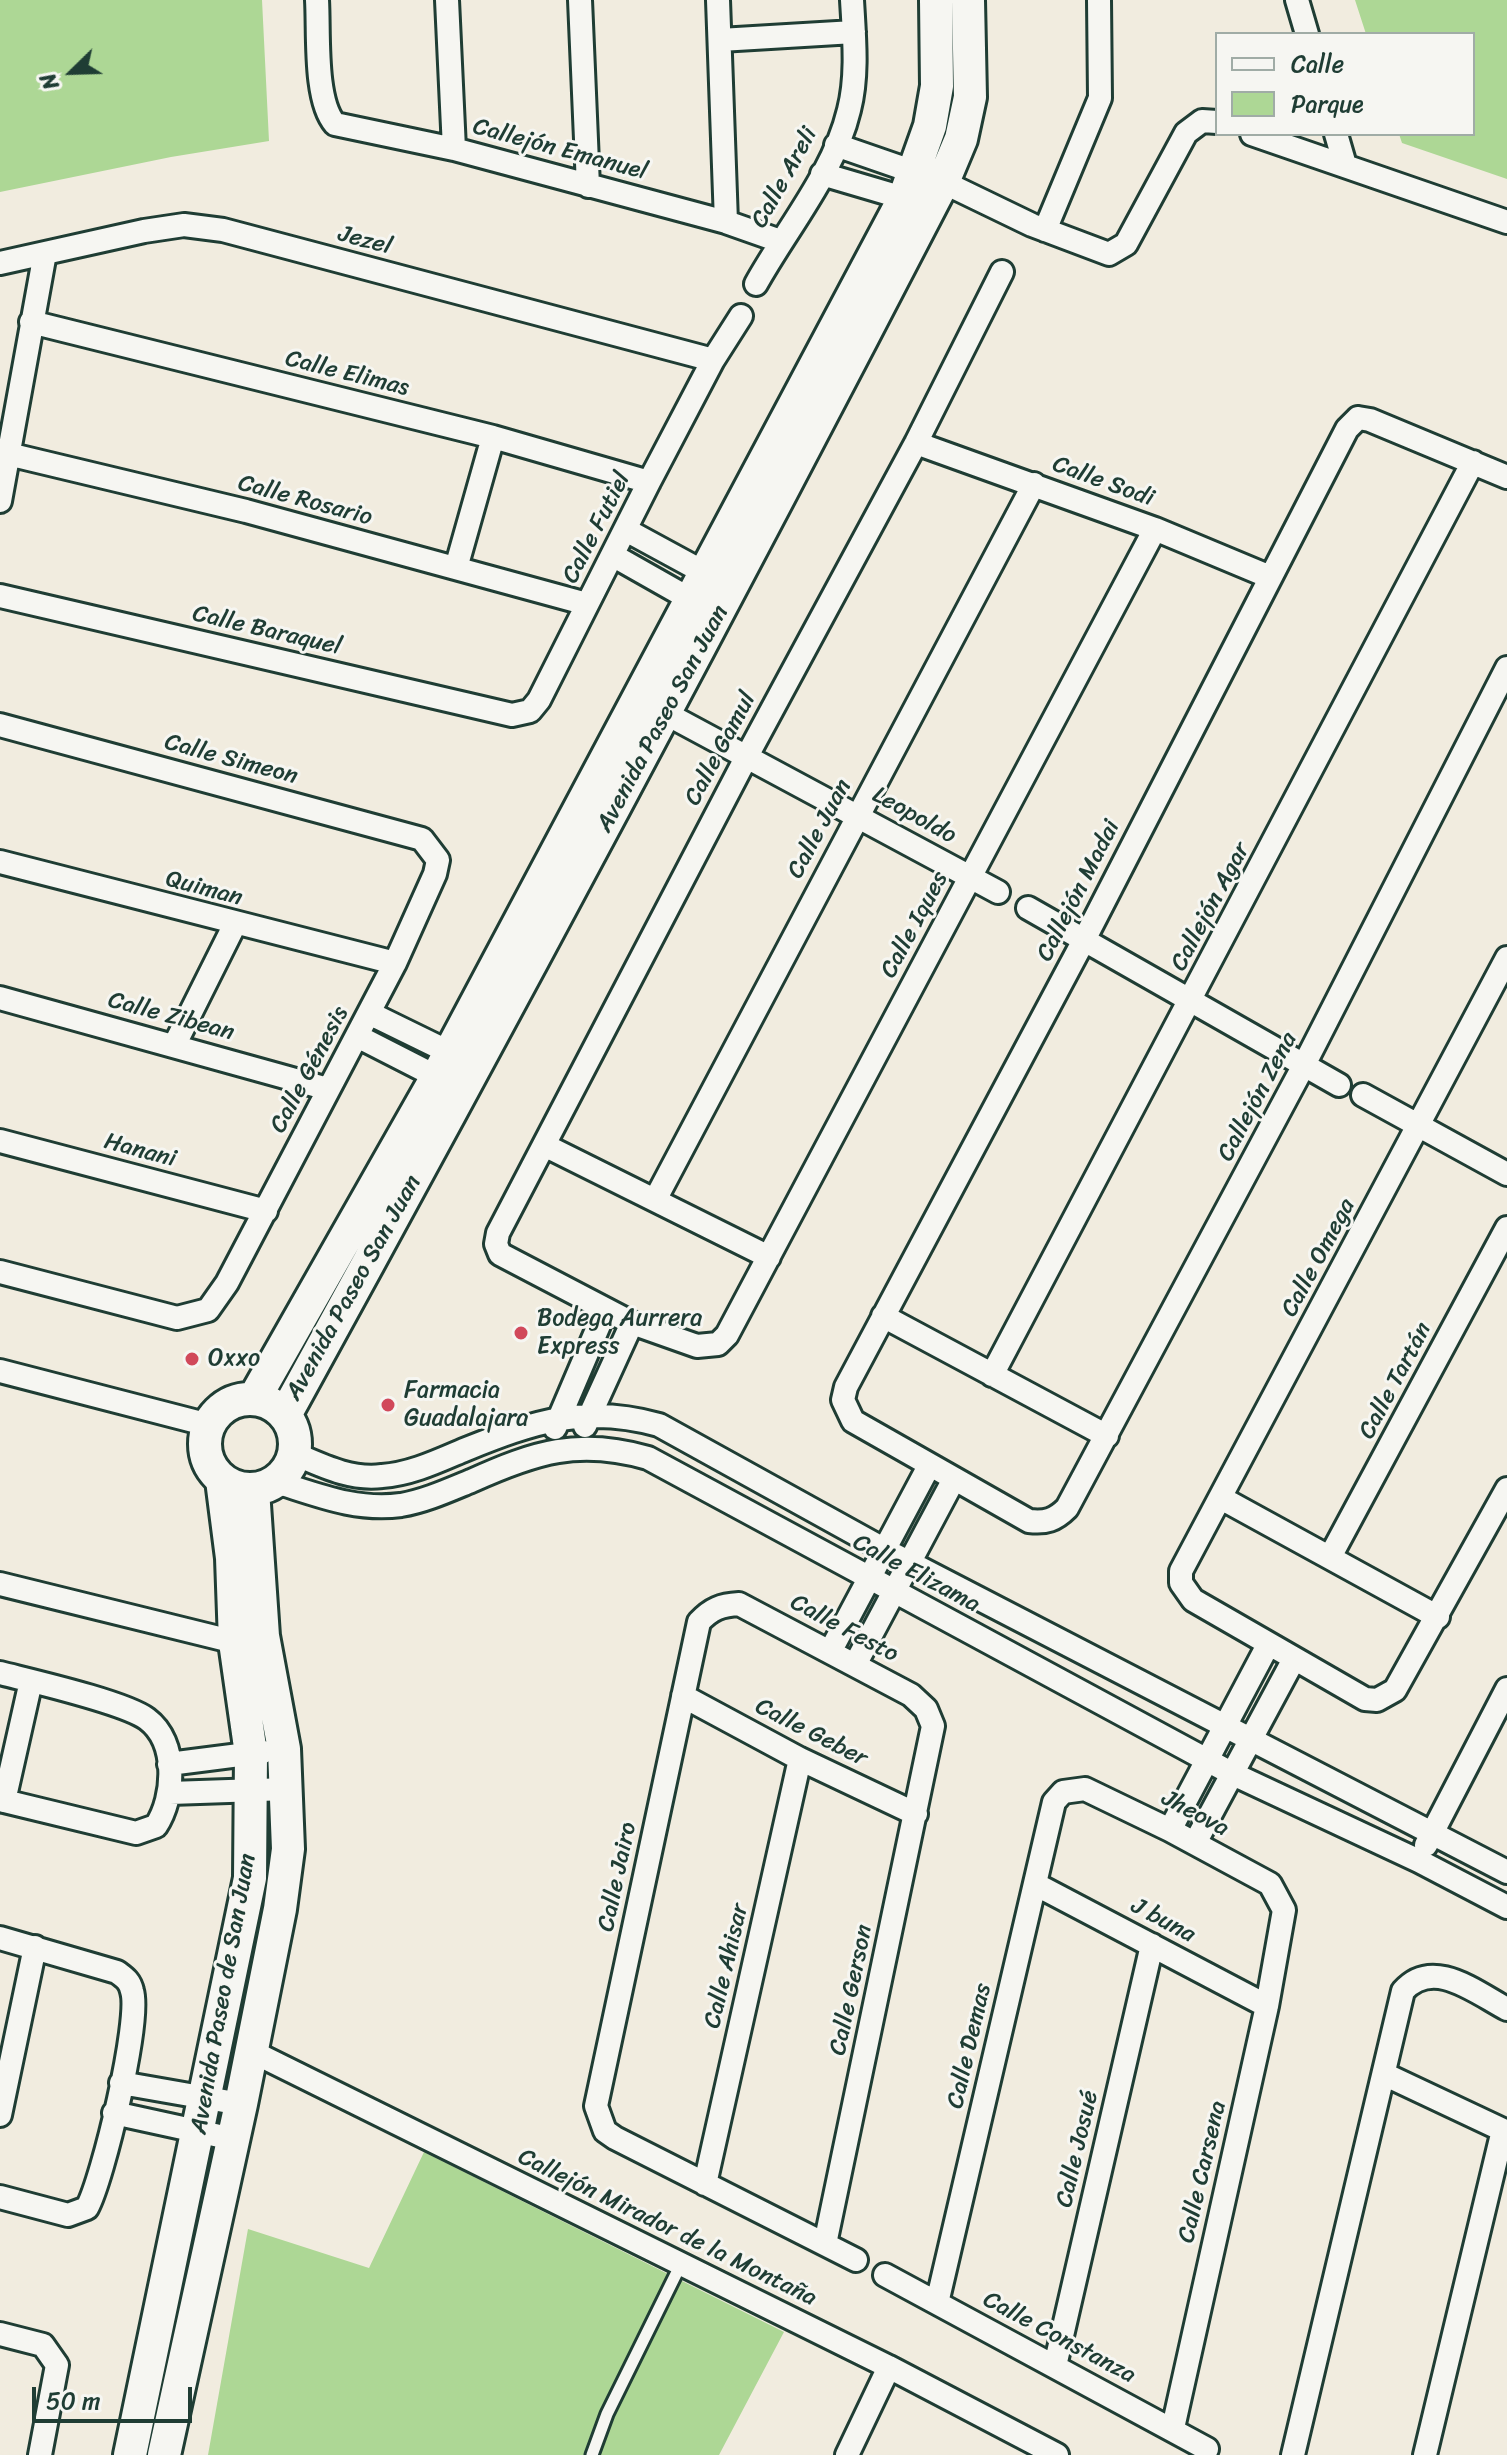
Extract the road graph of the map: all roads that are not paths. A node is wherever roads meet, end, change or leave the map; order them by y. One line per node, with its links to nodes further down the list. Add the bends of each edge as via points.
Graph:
1 (317, 0): 17 (street, Callejón Emanuel, via 323,98 335,124)
2 (447, 0): 17 (street)
3 (580, 0): 20 (street)
4 (718, 0): 12 (street)
5 (852, 0): 10 (street, Calle Areli)
6 (936, 0): 21 (street, Avenida Paseo San Juan, via 937,86)
7 (968, 0): 21 (street, Avenida Paseo San Juan, via 970,97 961,139)
8 (1099, 0): 24 (street, via 1100,98)
9 (1297, 0): 11 (street)
10 (854, 32): 12 (street); 16 (street, Calle Areli, via 849,111)
11 (1306, 32)
12 (720, 40): 22 (street)
13 (1215, 122): 24 (street, via 1202,121 1186,133 1119,251 1099,253)
14 (1258, 136): 18 (street)
15 (1337, 136): 18 (street)
16 (836, 145): 19 (street, Calle Areli); 21 (street)
17 (454, 149): 20 (street, Callejón Emanuel)
18 (1345, 165): 23 (street)
19 (822, 174): 21 (street); 25 (street, Calle Areli)
20 (588, 186): 22 (street, Callejón Emanuel)
21 (924, 189): 24 (street, via 973,198); 46 (street, Avenida Paseo San Juan); 48 (street, Avenida Paseo San Juan)
22 (726, 222): 25 (street, Callejón Emanuel)
23 (1507, 222)
24 (1045, 230)
25 (780, 241): 29 (street, Calle Areli)
26 (45, 253): 27 (street, Jezel); 31 (street); 32 (street, Jezel, via 184,225 223,230)
27 (0, 263)
28 (1002, 272): 34 (street, Calle Gamul)
29 (756, 284)
30 (741, 316): 32 (street)
31 (31, 322): 33 (street, Calle Elimas); 35 (street)
32 (713, 360): 38 (street, Calle Futiel)
33 (493, 437): 38 (street, Calle Elimas); 44 (street)
34 (916, 443): 39 (street, Calle Sodi); 54 (street, Calle Gamul)
35 (8, 454): 40 (street); 44 (street, Calle Rosario)
36 (1473, 462): 37 (street); 45 (street, Callejón Madai, via 1354,410); 66 (street, Callejón Agar)
37 (1507, 477)
38 (649, 482): 42 (street, Calle Futiel)
39 (1034, 484): 41 (street, Calle Sodi); 55 (street, Calle Juan)
40 (0, 501)
41 (1155, 529): 45 (street, Calle Sodi); 58 (street, Calle Iques)
42 (626, 530): 43 (street, Calle Futiel); 46 (street)
43 (614, 556): 46 (street); 49 (street, Calle Futiel)
44 (456, 568): 49 (street, Calle Rosario)
45 (1270, 577): 62 (street, Callejón Madai)
46 (698, 586): 48 (street); 48 (street); 71 (street, Avenida Paseo San Juan)
47 (0, 596): 52 (street, Calle Baraquel)
48 (726, 602): 51 (street, Avenida Paseo San Juan)
49 (587, 604): 52 (street, Calle Futiel, via 539,700)
50 (1507, 668): 70 (street, Callejón Zena)
51 (663, 712): 54 (street, Leopoldo); 71 (street, Avenida Paseo San Juan)
52 (522, 714)
53 (0, 725): 56 (street, Calle Simeon, via 422,839)
54 (747, 756): 55 (street, Leopoldo); 77 (street, Calle Gamul)
55 (857, 814): 58 (street, Leopoldo); 79 (street, Calle Juan)
56 (438, 860): 64 (street, Calle Génesis)
57 (0, 862): 61 (street, Quiman)
58 (970, 877): 59 (street, Leopoldo); 82 (street, Calle Iques)
59 (998, 892)
60 (1028, 908): 62 (street)
61 (235, 924): 64 (street, Quiman); 69 (street)
62 (1084, 940): 66 (street); 85 (street, Callejón Madai)
63 (1507, 958): 75 (street, Calle Omega)
64 (395, 963): 67 (street, Calle Génesis)
65 (0, 998): 69 (street, Calle Zibean)
66 (1191, 1001): 70 (street); 88 (street, Callejón Agar)
67 (369, 1013): 68 (street, Calle Génesis); 71 (street)
68 (357, 1036): 71 (street); 73 (street, Calle Génesis)
69 (175, 1044): 73 (street, Calle Zibean)
70 (1304, 1065): 72 (street); 94 (street, Callejón Zena)
71 (457, 1071): 89 (street, Avenida Paseo San Juan); 91 (street, Avenida Paseo San Juan)
72 (1339, 1085)
73 (328, 1089): 80 (street, Calle Génesis)
74 (1363, 1095): 75 (street)
75 (1418, 1126): 78 (street); 103 (street, Calle Omega)
76 (0, 1141): 80 (street, Hanani)
77 (544, 1145): 79 (street); 84 (street, Calle Gamul, via 496,1244 500,1254)
78 (1507, 1174)
79 (655, 1200): 82 (street)
80 (266, 1211): 83 (street, Calle Génesis, via 218,1300 208,1310 177,1318)
81 (1507, 1228): 105 (street, Calle Tartán)
82 (769, 1257): 86 (street, Calle Iques, via 718,1344 697,1346)
83 (0, 1272)
84 (605, 1311): 86 (street); 92 (street)
85 (883, 1316): 88 (street); 98 (street, Callejón Madai, via 843,1400 853,1421)
86 (632, 1323): 90 (street)
87 (0, 1371): 93 (street)
88 (992, 1375): 94 (street)
89 (254, 1399): 91 (street); 93 (street, via 227,1405)
90 (589, 1414): 92 (street, Calle Elizama); 95 (street); 104 (street, Calle Elizama, via 629,1416 659,1425)
91 (285, 1415): 97 (street, via 294,1433)
92 (560, 1417): 96 (street); 97 (street, Calle Elizama, via 382,1477 343,1474)
93 (209, 1425): 100 (street, via 208,1461)
94 (1107, 1436): 99 (street, Callejón Zena, via 1067,1508 1043,1523 1029,1521)
95 (578, 1446): 96 (street, Calle Elizama); 107 (street, Calle Elizama, via 614,1448 648,1458)
96 (546, 1452): 101 (street, Calle Elizama, via 403,1505 356,1507)
97 (295, 1454): 101 (street, via 291,1465)
98 (929, 1466): 99 (street); 104 (street)
99 (954, 1479): 106 (street)
100 (222, 1480): 101 (street); 112 (street, Avenida Paseo de San Juan)
101 (264, 1486): 124 (street, Avenida Paseo de San Juan, via 263,1636)
102 (1507, 1489): 110 (street)
103 (1221, 1498): 105 (street); 113 (street, Calle Omega, via 1181,1571 1181,1583 1193,1600)
104 (885, 1550): 106 (street, Calle Elizama); 107 (street)
105 (1330, 1557): 110 (street)
106 (910, 1562): 109 (street); 121 (street, Calle Elizama)
107 (870, 1580): 109 (street, Calle Elizama); 114 (street)
108 (0, 1584): 112 (street)
109 (893, 1592): 116 (street); 127 (street, Calle Elizama)
110 (1438, 1617): 115 (street, via 1395,1690 1377,1700 1365,1699)
111 (699, 1622): 114 (street, Calle Festo, via 710,1610 739,1604); 120 (street, Calle Jairo)
112 (235, 1642): 125 (street, Avenida Paseo de San Juan)
113 (1268, 1645): 115 (street); 121 (street)
114 (831, 1650): 116 (street, Calle Festo)
115 (1294, 1659): 122 (street)
116 (856, 1663): 123 (street, Calle Festo, via 926,1709 933,1726)
117 (0, 1673): 118 (street)
118 (31, 1681): 128 (street, via 136,1713 157,1730); 133 (street)
119 (1507, 1689): 137 (street)
120 (683, 1696): 126 (street, Calle Geber); 160 (street, Calle Jairo, via 596,2106 605,2131)
121 (1226, 1727): 122 (street, Calle Elizama); 127 (street)
122 (1250, 1739): 129 (street); 137 (street, Calle Elizama)
123 (931, 1747): 135 (street, Calle Gerson)
124 (284, 1749): 125 (street); 131 (street, Avenida Paseo de San Juan)
125 (251, 1754): 128 (street); 130 (street, Avenida Paseo de San Juan)
126 (800, 1759): 135 (street, Calle Geber); 160 (street, Calle Ahisar)
127 (1208, 1760): 129 (street, Calle Elizama); 136 (street)
128 (169, 1764): 132 (street)
129 (1231, 1773): 138 (street); 139 (street, Calle Elizama)
130 (253, 1789): 131 (street); 132 (street); 153 (street, Avenida Paseo de San Juan, via 250,1878)
131 (288, 1789): 149 (street, Avenida Paseo de San Juan, via 280,1909)
132 (170, 1793): 133 (street, via 156,1826 136,1833)
133 (2, 1800)
134 (1054, 1802): 136 (street, Jheova, via 1063,1792 1085,1789); 141 (street, Calle Demas)
135 (916, 1814): 162 (street, Calle Gerson)
136 (1170, 1830): 138 (street, Jheova)
137 (1433, 1834): 139 (street); 140 (street, Calle Elizama)
138 (1195, 1843): 143 (street, Jheova, via 1270,1884 1284,1910)
139 (1419, 1861): 142 (street, Calle Elizama)
140 (1507, 1872)
141 (1035, 1884): 145 (street, J buna); 166 (street, Calle Demas)
142 (1507, 1907)
143 (1284, 1926): 147 (street, Calle Carsena)
144 (0, 1938): 146 (street)
145 (1152, 1945): 147 (street, J buna); 168 (street, Calle Josué)
146 (35, 1947): 150 (street); 152 (street, via 128,1980 133,1992)
147 (1267, 2006): 170 (street, Calle Carsena)
148 (1507, 2009): 151 (street, via 1442,1976 1413,1980 1403,1991)
149 (251, 2051): 154 (street, Avenida Paseo de San Juan); 164 (street, Callejón Mirador de la Montaña)
150 (5, 2070): 156 (street)
151 (1386, 2075): 158 (street); 178 (street)
152 (121, 2083): 153 (street); 155 (street)
153 (205, 2099): 154 (street); 157 (street, Avenida Paseo de San Juan)
154 (241, 2104): 159 (street, Avenida Paseo de San Juan)
155 (114, 2113): 157 (street); 161 (street, via 92,2198 78,2213)
156 (0, 2115)
157 (199, 2131): 159 (street); 173 (street, Avenida Paseo de San Juan)
158 (1505, 2131): 179 (street)
159 (233, 2139): 174 (street, Avenida Paseo de San Juan)
160 (705, 2184): 162 (street)
161 (0, 2197)
162 (825, 2244): 163 (street)
163 (856, 2260)
164 (681, 2264): 169 (street, Callejón Mirador de la Montaña); 175 (lane)
165 (885, 2275): 166 (street, Calle Constanza)
166 (937, 2303): 168 (street, Calle Constanza)
167 (0, 2334): 172 (street, via 43,2345 57,2365)
168 (1055, 2366): 170 (street, Calle Constanza)
169 (889, 2367): 176 (street); 177 (street, Callejón Mirador de la Montaña)
170 (1173, 2428): 171 (street, Calle Constanza)
171 (1207, 2449)
172 (40, 2455)
173 (130, 2455)
174 (164, 2455)
175 (592, 2455)
176 (847, 2455)
177 (1057, 2455)
178 (1293, 2455)
179 (1425, 2455)

